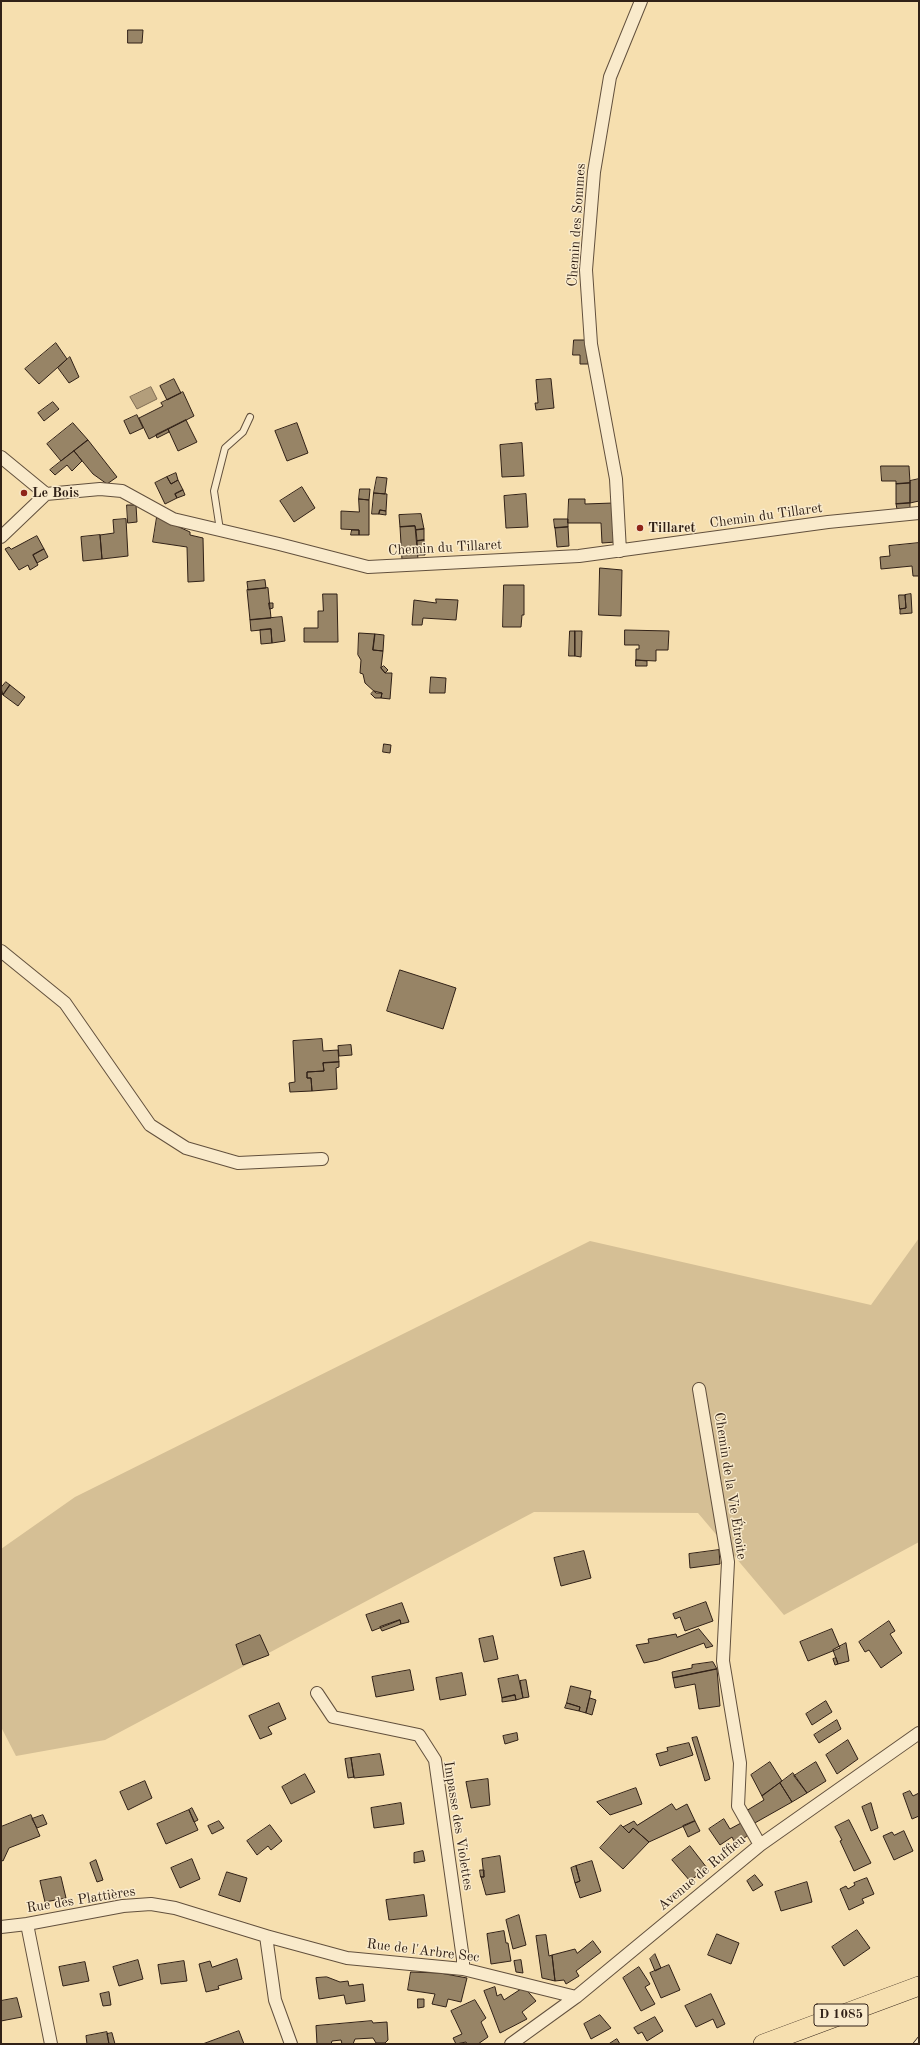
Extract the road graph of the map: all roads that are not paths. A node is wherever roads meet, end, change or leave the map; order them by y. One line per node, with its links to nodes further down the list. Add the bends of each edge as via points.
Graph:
1 (641, 1): 8 (street, Chemin des Sommes, via 610,77 594,172 586,270 590,344 616,479)
2 (250, 417): 6 (lane, via 243,432 224,448 214,491)
3 (1, 457): 4 (street)
4 (46, 494): 6 (street, Chemin du Tillaret, via 100,489 122,490 173,519); 7 (street)
5 (919, 514): 8 (street, Chemin du Tillaret, via 828,522)
6 (220, 530): 8 (street, Chemin du Tillaret, via 368,567 579,556)
7 (1, 537)
8 (620, 551)
9 (1, 951): 10 (street, via 65,1003 150,1125 186,1148 238,1163)
10 (322, 1159)
11 (699, 1389): 14 (street, Chemin de la Vie Étroite, via 728,1562 723,1661 740,1763 738,1806)
12 (318, 1693): 18 (street, Impasse des Violettes, via 333,1718 418,1735 435,1760)
13 (919, 1733): 14 (street, Avenue de Ruffieu)
14 (760, 1845): 20 (street, Avenue de Ruffieu)
15 (27, 1924): 16 (street, Rue des Plattières); 17 (street, Rue des Plattières, via 123,1906 150,1904 175,1908); 21 (street)
16 (1, 1927)
17 (266, 1936): 18 (street, Rue de l'Arbre Sec, via 347,1958); 22 (street, via 275,2000)
18 (463, 1969): 20 (street, Rue de l'Arbre Sec)
19 (919, 1986): 24 (main road, D 1085)
20 (576, 1997): 23 (street, Avenue de Ruffieu)
21 (51, 2044)
22 (291, 2044)
23 (511, 2044)
24 (763, 2044)

